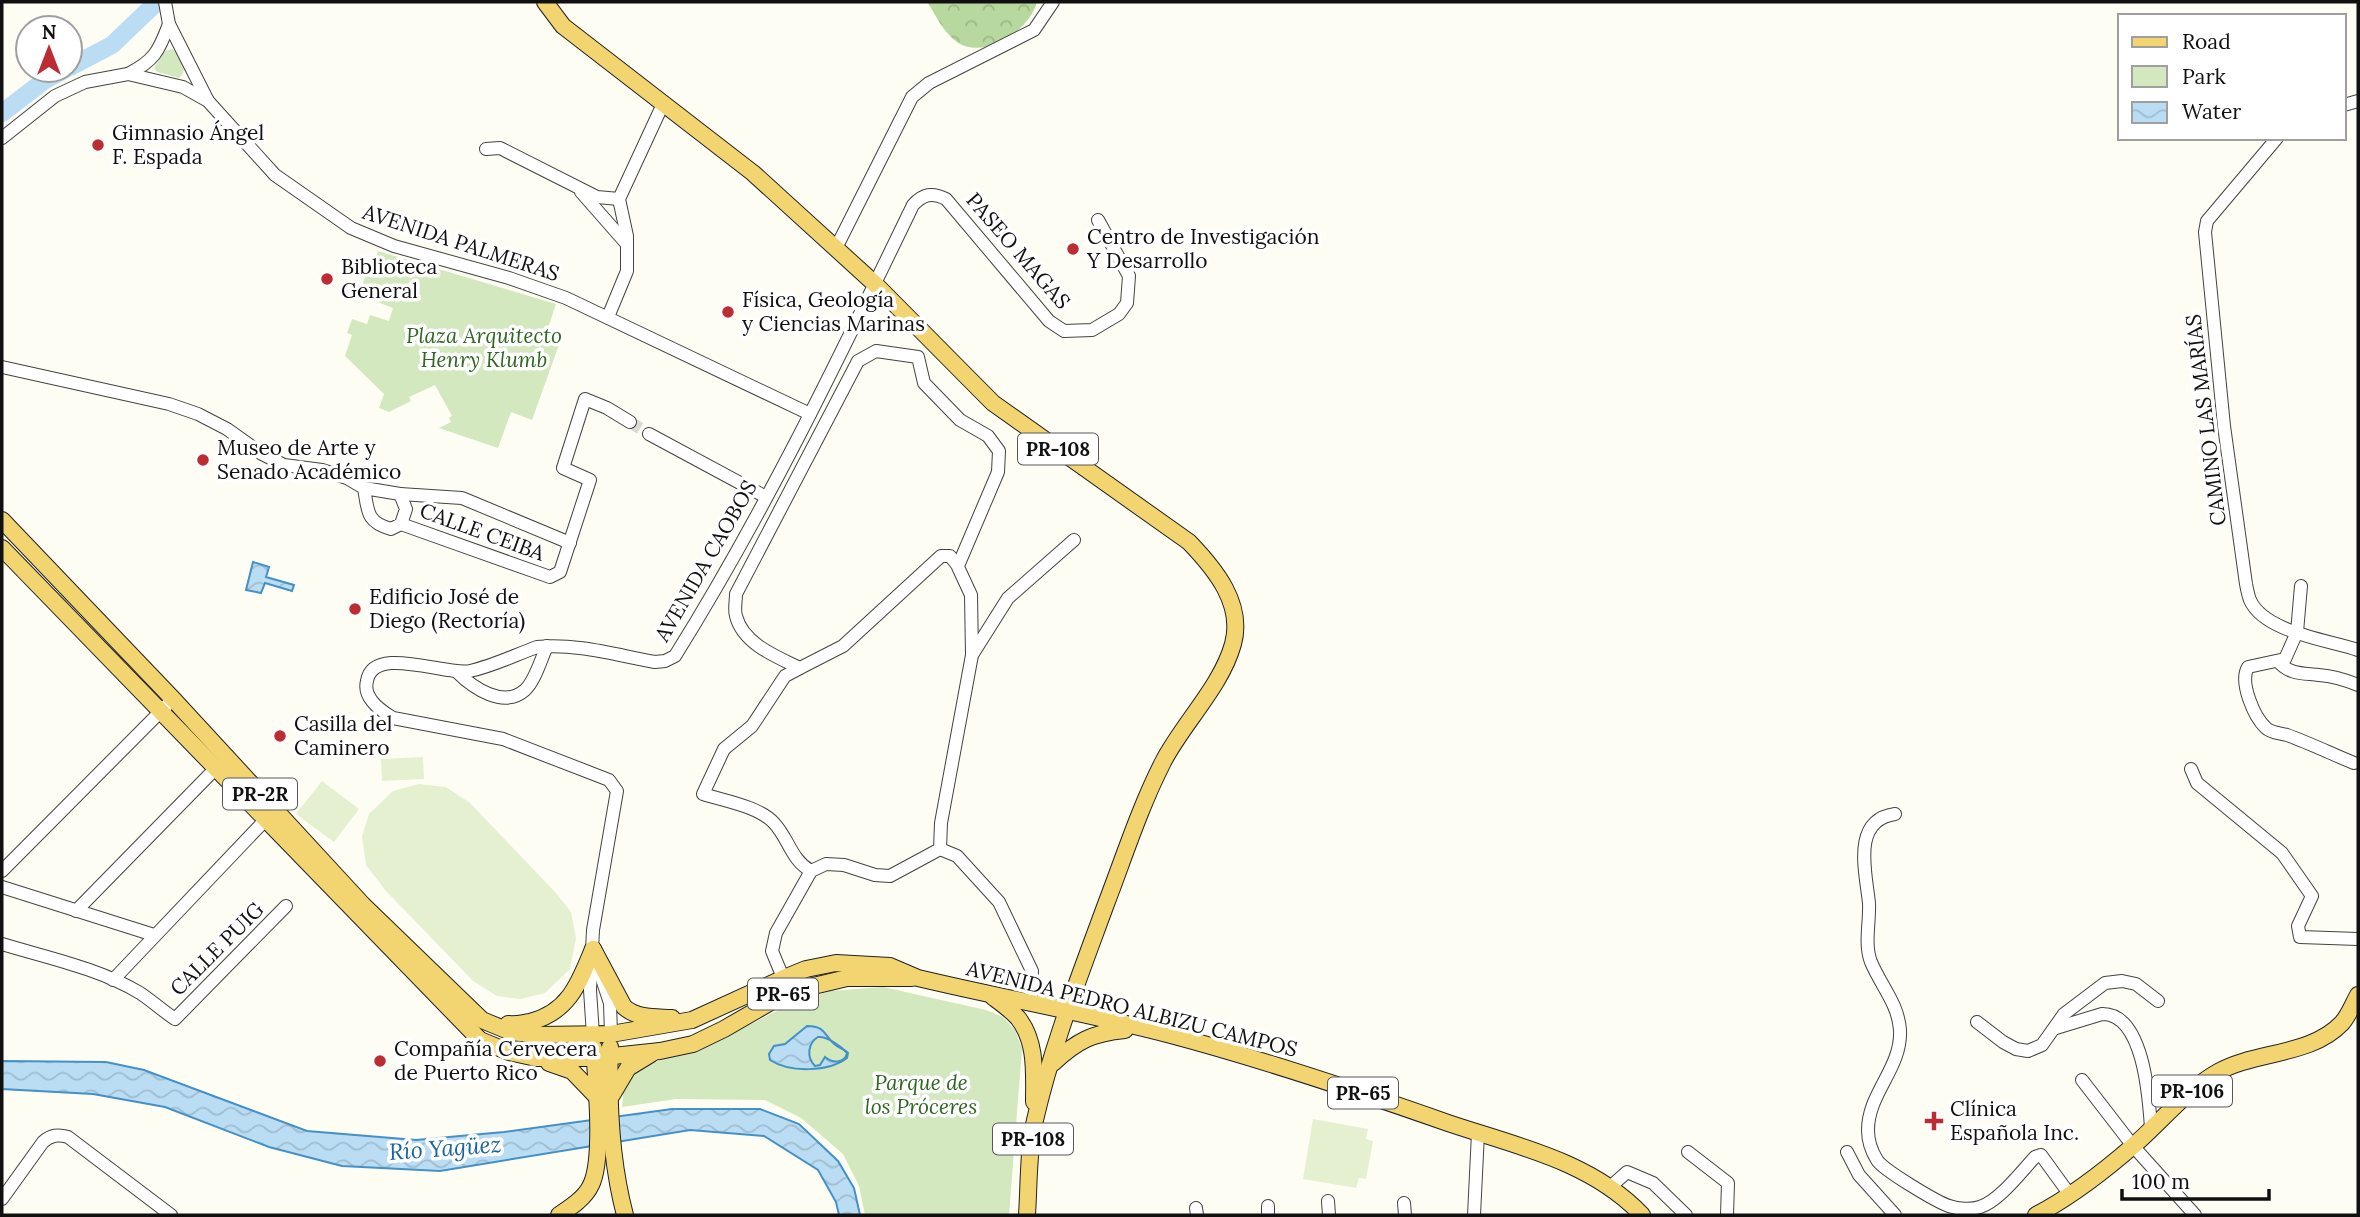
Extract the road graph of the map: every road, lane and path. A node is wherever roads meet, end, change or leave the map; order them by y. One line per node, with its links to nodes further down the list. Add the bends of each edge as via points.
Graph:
1 (545, 2): 7 (main road, PR-108, via 563,26)
2 (1053, 2): 15 (street, via 1034,30 929,83 912,97)
3 (166, 4): 4 (street)
4 (169, 24): 5 (street, AVENIDA PALMERAS, via 161,47 147,64); 6 (street)
5 (128, 74): 6 (street, AVENIDA PALMERAS, via 183,87); 8 (street, AVENIDA PALMERAS, via 85,82 55,96)
6 (208, 101): 17 (street, AVENIDA PALMERAS, via 275,175 351,228 394,246 509,278)
7 (663, 104): 12 (street); 15 (main road, PR-108, via 752,173)
8 (2, 138)
9 (2275, 140): 33 (street, CAMINO LAS MARÍAS, via 2207,221 2205,245 2249,599 2271,623)
10 (486, 149): 11 (street, via 500,148)
11 (576, 187): 12 (street, via 597,197); 14 (street)
12 (619, 199): 14 (street)
13 (1098, 220): 16 (street, PASEO MAGAS, via 1129,276 1127,303 1119,314 1092,330 1064,331 1049,321 955,208 936,194 913,205)
14 (625, 242): 17 (street, via 627,271)
15 (836, 248): 16 (main road, PR-108)
16 (875, 284): 19 (street, AVENIDA CAOBOS); 65 (main road, PR-108, via 993,403 1189,542 1212,566 1230,597 1233,644 1213,686 1164,760)
17 (608, 317): 19 (street, AVENIDA PALMERAS)
18 (2, 367): 22 (street, CALLE CEIBA, via 169,404 227,429 284,465 322,470)
19 (810, 414): 24 (street, AVENIDA CAOBOS)
20 (630, 422): 28 (street, CALLE CEIBA, via 585,399 563,468 590,480)
21 (649, 434): 24 (street)
22 (364, 488): 23 (street, CALLE CEIBA); 26 (street, CALLE CEIBA, via 369,515 376,525 391,529)
23 (400, 494): 26 (street, via 407,509); 28 (street, CALLE CEIBA, via 462,498)
24 (766, 497): 35 (street, AVENIDA CAOBOS, via 675,656 655,662)
25 (2, 520): 31 (main road, PR-2R)
26 (401, 524): 28 (street, CALLE CEIBA, via 551,577 560,572)
27 (1074, 540): 37 (street, via 1008,598)
28 (570, 543)
29 (2, 548): 34 (main road, PR-2R)
30 (958, 566): 37 (street, via 971,595); 39 (street, via 950,556 942,556 843,646); 39 (street, via 998,472 999,451 988,436 960,420 924,383 918,357 876,351 859,361 736,594 735,615 744,633 772,655)
31 (64, 586): 34 (main road, via 68,605 95,635); 42 (main road, PR-2R)
32 (2301, 586): 33 (street)
33 (2297, 632): 36 (street, CAMINO LAS MARÍAS); 38 (street, via 2285,659)
34 (95, 646): 43 (main road, PR-2R)
35 (547, 646): 40 (street, AVENIDA CAOBOS); 40 (street, via 527,689 516,696 487,694)
36 (2358, 650)
37 (972, 655): 49 (street, via 940,823)
38 (2278, 661): 41 (street, via 2303,675); 44 (street, via 2251,665 2244,676 2245,690 2265,727)
39 (800, 668): 51 (street, via 785,676 752,726 724,749 703,794 758,811 774,823 800,865)
40 (457, 672): 58 (street, AVENIDA CAOBOS, via 399,662 378,665 368,675 368,697 393,718 503,739 609,780 617,791)
41 (2358, 685)
42 (173, 699): 43 (street); 48 (main road, PR-2R)
43 (161, 712): 45 (main road, PR-2R); 50 (street)
44 (2354, 763)
45 (215, 769): 48 (main road, PR-2R); 54 (street)
46 (2191, 769): 56 (street, via 2197,782 2282,853 2312,896 2298,926 2300,937)
47 (1895, 814): 87 (street, via 1874,824 1864,849 1869,954 1894,1004 1899,1028 1899,1051 1869,1120 1867,1133 1878,1162 1938,1201 1969,1209 1991,1203 2041,1155)
48 (270, 816): 55 (street); 66 (main road, PR-2R); 74 (main road, PR-2R, via 480,1040)
49 (940, 849): 51 (street, via 890,876 844,865 826,864); 64 (street, via 957,856 999,902 1032,971)
50 (2, 871)
51 (811, 871): 60 (street, via 776,933 772,951)
52 (2, 887): 54 (street)
53 (286, 906): 59 (street, CALLE PUIG, via 174,1020 141,994)
54 (76, 911): 55 (street)
55 (154, 935): 59 (street)
56 (2358, 939)
57 (2, 944): 59 (street)
58 (593, 949): 66 (main road, via 577,988 563,1006 540,1019 515,1025); 67 (main road, via 630,1012); 71 (street, AVENIDA CAOBOS, via 610,1003); 72 (street, AVENIDA CAOBOS)
59 (113, 980)
60 (786, 985): 61 (main road, AVENIDA PEDRO ALBIZU CAMPOS / PR-65, via 806,970 836,963 890,967); 67 (main road, AVENIDA PEDRO ALBIZU CAMPOS / PR-65); 73 (main road, AVENIDA PEDRO ALBIZU CAMPOS / PR-65, via 714,1034)
61 (991, 995): 64 (main road, AVENIDA PEDRO ALBIZU CAMPOS / PR-65); 79 (main road, via 1018,1018 1030,1040)
62 (2358, 995): 80 (main road, PR-106, via 2333,1031 2219,1072)
63 (2158, 1001): 70 (street, via 2136,984 2109,981 2064,1014)
64 (1031, 1004): 65 (main road, AVENIDA PEDRO ALBIZU CAMPOS / PR-65)
65 (1066, 1012): 69 (main road, AVENIDA PEDRO ALBIZU CAMPOS / PR-65); 76 (main road, PR-108)
66 (482, 1020): 72 (main road, PR-2R, via 511,1032)
67 (692, 1020): 71 (main road, AVENIDA PEDRO ALBIZU CAMPOS / PR-65)
68 (1977, 1022): 70 (street, via 2023,1051 2042,1045)
69 (1141, 1028): 76 (main road, via 1086,1038); 81 (main road, AVENIDA PEDRO ALBIZU CAMPOS / PR-65, via 1299,1071)
70 (2056, 1028): 80 (street, via 2102,1014 2119,1020 2137,1044 2148,1087)
71 (611, 1034): 72 (main road, AVENIDA PEDRO ALBIZU CAMPOS / PR-65); 75 (main road)
72 (593, 1035): 75 (main road)
73 (660, 1051): 75 (main road, AVENIDA PEDRO ALBIZU CAMPOS / PR-65); 78 (main road, via 628,1068)
74 (537, 1058): 75 (main road, PR-2R); 78 (main road, via 572,1071)
75 (602, 1058): 78 (main road)
76 (1051, 1065): 79 (main road, PR-108)
77 (2082, 1080): 82 (street)
78 (604, 1097): 83 (main road)
79 (1034, 1122): 93 (main road, PR-108)
80 (2151, 1128): 82 (main road, PR-106)
81 (1478, 1133): 86 (main road, AVENIDA PEDRO ALBIZU CAMPOS / PR-65, via 1581,1170); 95 (street)
82 (2133, 1146): 87 (main road, PR-106); 101 (street)
83 (606, 1152): 91 (main road, via 590,1188); 92 (main road)
84 (1688, 1152): 98 (street, via 1728,1184)
85 (1847, 1152): 99 (street, via 1859,1175)
86 (1609, 1188): 96 (main road, AVENIDA PEDRO ALBIZU CAMPOS / PR-65); 97 (street, via 1627,1172 1653,1182)
87 (2070, 1195): 100 (main road, PR-106)
88 (2, 1199): 90 (street, via 43,1142 56,1135 68,1137)
89 (1328, 1200): 94 (street)
90 (171, 1215)
91 (559, 1215)
92 (625, 1215)
93 (1027, 1215)
94 (1329, 1215)
95 (1474, 1215)
96 (1642, 1215)
97 (1686, 1215)
98 (1727, 1215)
99 (1895, 1215)
100 (2036, 1215)
101 (2195, 1215)

